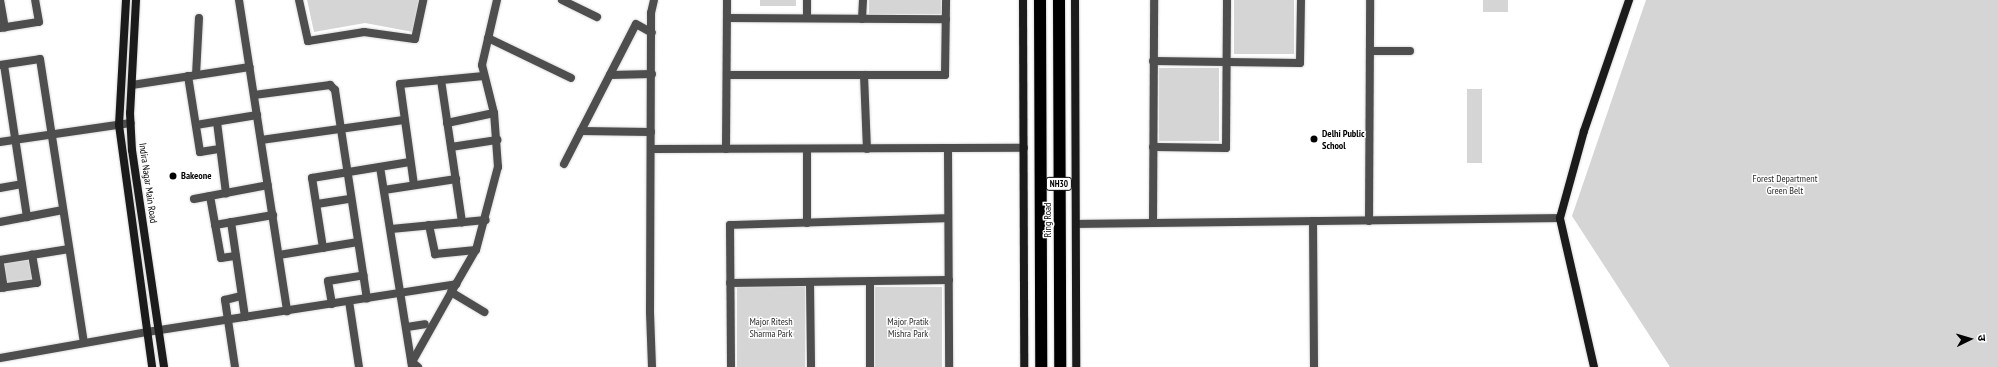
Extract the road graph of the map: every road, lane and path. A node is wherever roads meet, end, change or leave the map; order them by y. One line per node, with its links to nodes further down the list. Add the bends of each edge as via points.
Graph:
1 (0, 0): 30 (street)
2 (35, 0): 30 (street, via 39,22)
3 (126, 0): 57 (street)
4 (136, 0): 47 (street, Indira Nagar Main Road)
5 (239, 0): 38 (street)
6 (299, 0): 7 (street, via 308,41 364,32 415,39)
7 (423, 0)
8 (497, 0): 32 (street)
9 (562, 0): 24 (street)
10 (654, 0): 31 (street)
11 (727, 0): 26 (street)
12 (807, 0): 27 (street)
13 (862, 0): 28 (street)
14 (946, 0): 29 (street)
15 (1023, 0): 70 (street)
16 (1040, 0): 151 (highway, Ring Road / NH30)
17 (1059, 0): 152 (highway, Ring Road / NH30)
18 (1076, 0): 104 (street)
19 (1154, 0): 35 (street)
20 (1227, 0): 36 (street)
21 (1300, 0): 36 (street, via 1300,63)
22 (1370, 0): 33 (street)
23 (1629, 0): 95 (street, via 1584,131)
24 (597, 17)
25 (199, 18): 43 (street)
26 (727, 18): 27 (street); 41 (street)
27 (807, 18): 28 (street)
28 (862, 19): 29 (street)
29 (946, 20): 42 (street, via 946,75)
30 (2, 28)
31 (652, 33): 39 (street); 40 (street, via 636,24)
32 (488, 38): 44 (street, via 482,65); 45 (street)
33 (1370, 51): 34 (street); 98 (street)
34 (1410, 51)
35 (1153, 61): 36 (street); 68 (street)
36 (1227, 62): 68 (street, via 1226,148)
37 (2, 65): 49 (street); 62 (street, via 40,59)
38 (250, 67): 43 (street); 48 (street)
39 (652, 74): 40 (street); 61 (street)
40 (610, 75): 60 (street)
41 (726, 75): 42 (street); 73 (street)
42 (864, 75): 75 (street)
43 (192, 76): 47 (street); 58 (street)
44 (484, 76): 46 (street); 51 (street)
45 (571, 78)
46 (441, 80): 53 (street, via 400,84); 56 (street)
47 (132, 85): 55 (street, Indira Nagar Main Road)
48 (254, 95): 52 (street); 59 (street, via 330,85 335,90)
49 (9, 99): 50 (street); 63 (street)
50 (0, 100)
51 (494, 113): 56 (street); 65 (street)
52 (257, 115): 54 (street); 64 (street)
53 (404, 120): 59 (street); 76 (street)
54 (217, 122): 58 (street); 71 (street)
55 (131, 123): 57 (street); 136 (street, Indira Nagar Main Road, via 132,150)
56 (447, 123): 67 (street)
57 (119, 125): 62 (street); 137 (street)
58 (196, 125): 71 (street, via 200,152)
59 (340, 129): 64 (street); 79 (street)
60 (581, 131): 61 (street); 77 (street)
61 (651, 132): 72 (street)
62 (52, 135): 63 (street); 91 (street)
63 (16, 140): 66 (street); 81 (street)
64 (261, 140): 83 (street)
65 (497, 140): 67 (street); 96 (street, via 498,167)
66 (0, 142)
67 (451, 147): 80 (street)
68 (1153, 147): 103 (street)
69 (948, 148): 70 (street); 75 (street); 94 (street)
70 (1024, 148): 150 (street)
71 (220, 149): 86 (street)
72 (651, 149): 73 (street); 145 (street)
73 (726, 149): 74 (street)
74 (807, 149): 75 (street); 102 (street)
75 (867, 149)
76 (410, 162): 78 (street); 82 (street)
77 (564, 164)
78 (380, 167): 79 (street); 85 (street)
79 (346, 173): 89 (street); 90 (street, via 312,178)
80 (456, 180): 82 (street); 101 (street)
81 (22, 184): 84 (street); 93 (street)
82 (414, 185): 85 (street)
83 (268, 186): 86 (street); 92 (street)
84 (0, 188)
85 (384, 190): 107 (street)
86 (226, 193): 87 (street)
87 (210, 196): 88 (street); 105 (street)
88 (194, 199)
89 (350, 199): 90 (street); 108 (street)
90 (317, 204): 109 (street)
91 (63, 210): 93 (street); 110 (street)
92 (273, 215): 100 (street); 113 (street)
93 (27, 217): 99 (street)
94 (948, 218): 102 (street); 118 (street)
95 (1560, 218): 98 (street); 155 (street)
96 (486, 220): 101 (street); 111 (street)
97 (1313, 221): 98 (street); 103 (street); 154 (street)
98 (1369, 221)
99 (0, 222)
100 (231, 222): 105 (street); 114 (street)
101 (462, 222): 106 (street)
102 (807, 223): 121 (street, via 730,225)
103 (1153, 223): 104 (street)
104 (1076, 224): 153 (street)
105 (215, 225): 114 (street, via 221,258)
106 (429, 226): 107 (street); 111 (street, via 436,254)
107 (391, 229): 125 (street)
108 (358, 242): 109 (street); 117 (street)
109 (323, 248): 113 (street)
110 (69, 249): 112 (street); 138 (street)
111 (476, 250): 122 (street)
112 (32, 254): 115 (street); 123 (street, via 37,282)
113 (278, 255): 130 (street)
114 (236, 256): 126 (street)
115 (0, 260)
116 (0, 264): 123 (street)
117 (364, 275): 127 (street); 129 (street, via 328,281)
118 (948, 280): 119 (street); 149 (street)
119 (870, 281): 120 (street); 148 (street)
120 (810, 282): 121 (street); 147 (street)
121 (730, 283): 146 (street)
122 (456, 284): 124 (street); 125 (street)
123 (2, 288)
124 (451, 292): 131 (street); 140 (street)
125 (402, 293): 127 (street); 135 (street)
126 (241, 296): 132 (street); 133 (street, via 225,299)
127 (367, 299): 128 (street)
128 (349, 301): 129 (street); 144 (street)
129 (332, 304): 130 (street)
130 (287, 311): 132 (street)
131 (484, 312)
132 (244, 317): 133 (street)
133 (228, 320): 136 (street); 143 (street)
134 (425, 324): 135 (street)
135 (407, 327): 140 (street)
136 (158, 330): 137 (street); 142 (street, Indira Nagar Main Road)
137 (147, 332): 138 (street); 141 (street)
138 (84, 343): 139 (street)
139 (0, 358)
140 (414, 365)
141 (152, 367)
142 (164, 367)
143 (235, 367)
144 (359, 367)
145 (652, 367)
146 (731, 367)
147 (811, 367)
148 (870, 367)
149 (949, 367)
150 (1024, 367)
151 (1041, 367)
152 (1060, 367)
153 (1076, 367)
154 (1314, 367)
155 (1594, 367)

